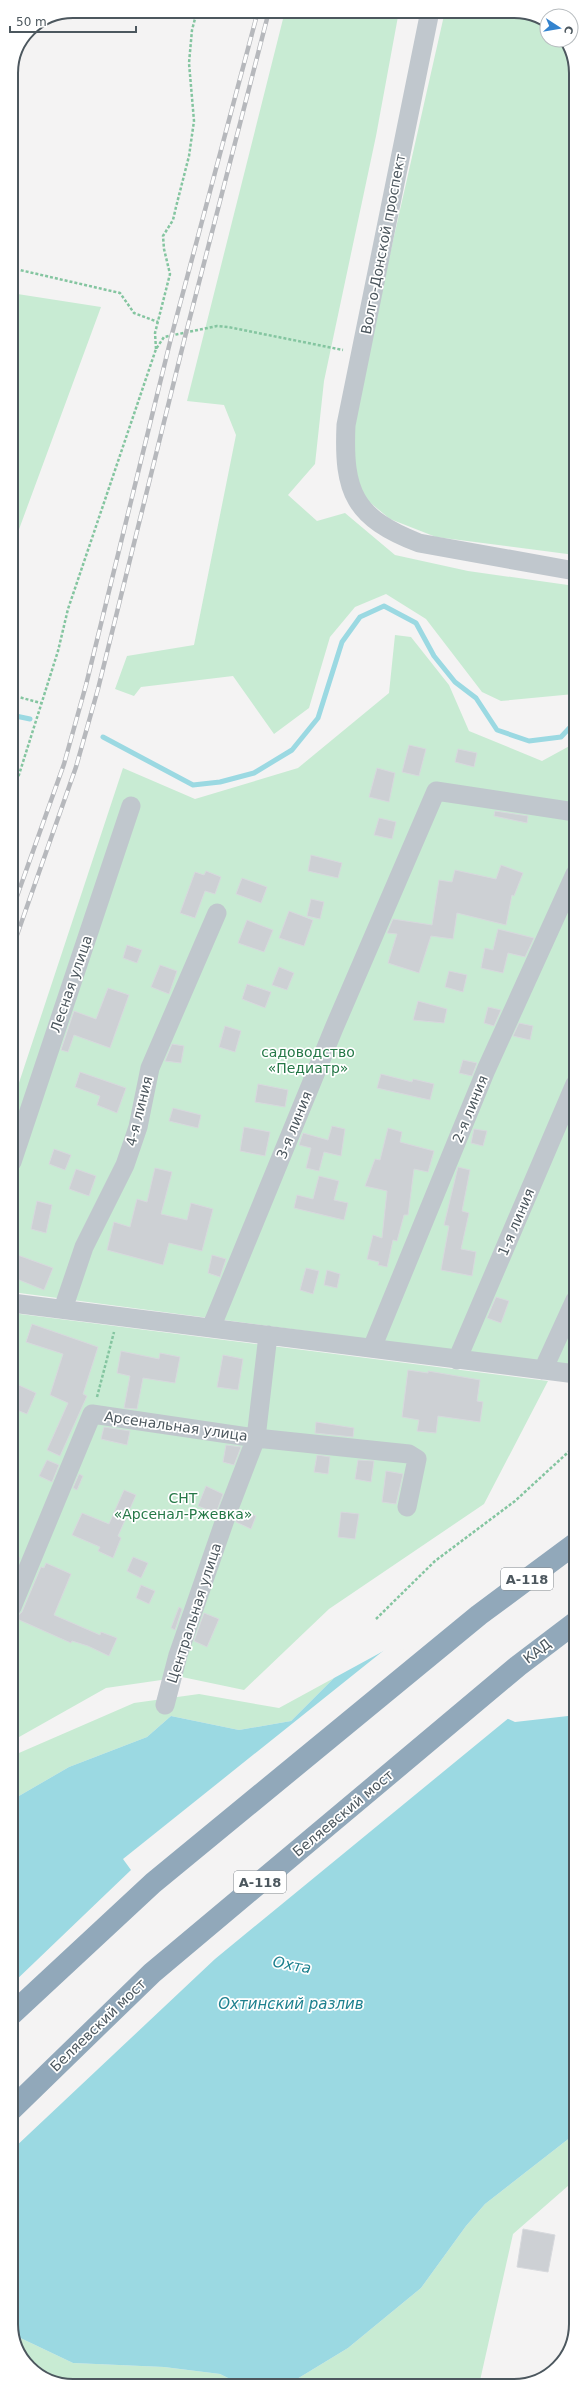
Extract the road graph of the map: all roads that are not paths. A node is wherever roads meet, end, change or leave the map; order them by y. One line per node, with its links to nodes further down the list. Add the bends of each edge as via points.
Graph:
1 (429, 18): 2 (street, Волго-Донской проспект, via 346,425 347,477 353,496 366,512 401,536 419,543)
2 (569, 570)
3 (131, 806): 8 (street, Лесная улица)
4 (569, 811): 12 (street, 3-я линия, via 436,791 334,1028)
5 (569, 887): 14 (street, 2-я линия, via 486,1070)
6 (217, 913): 10 (street, 4-я линия, via 150,1068 138,1127 129,1153 84,1247)
7 (569, 1098): 15 (street, 1-я линия)
8 (18, 1144)
9 (18, 1304): 10 (street)
10 (63, 1309): 12 (street)
11 (569, 1314): 16 (street)
12 (211, 1328): 13 (street)
13 (268, 1335): 14 (street); 18 (street, Центральная улица)
14 (372, 1348): 15 (street)
15 (457, 1360): 16 (street)
16 (542, 1370): 17 (street)
17 (569, 1373)
18 (256, 1438): 19 (street, Арсенальная улица, via 409,1454 416,1459); 21 (street, Арсенальная улица, via 92,1414); 24 (street, Центральная улица, via 178,1655)
19 (407, 1507)
20 (569, 1548): 25 (highway, А-118, via 479,1615 154,1883)
21 (18, 1593)
22 (569, 1627): 23 (highway, КАД / А-118)
23 (518, 1666): 26 (highway, Беляевский мост / А-118, via 152,1973)
24 (165, 1706)
25 (18, 2008)
26 (18, 2103)

